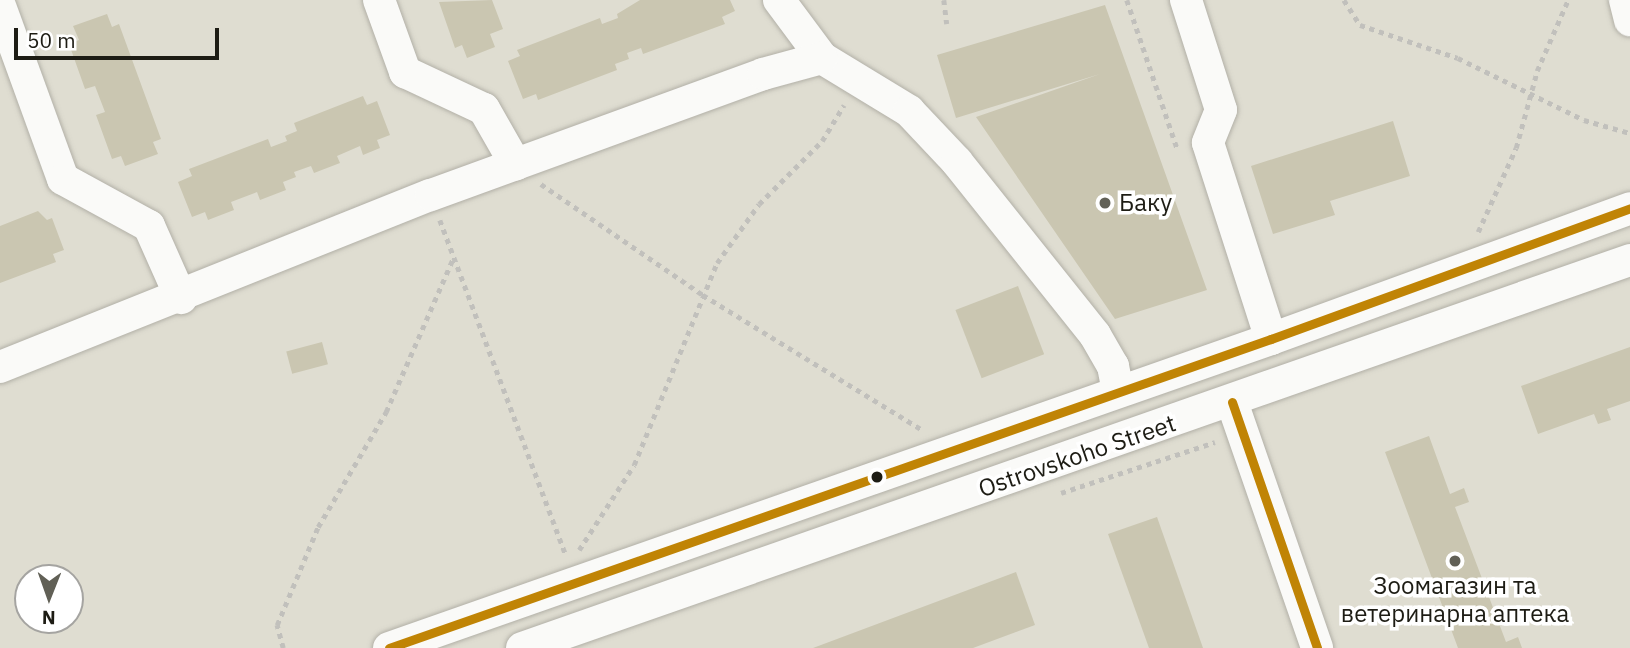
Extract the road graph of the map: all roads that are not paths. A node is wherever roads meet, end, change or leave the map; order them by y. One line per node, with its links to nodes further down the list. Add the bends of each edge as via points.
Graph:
1 (379, 0): 8 (street, via 405,72 484,109)
2 (779, 0): 7 (street)
3 (1186, 0): 12 (street, via 1221,110 1208,142)
4 (1625, 0): 6 (street)
5 (0, 6): 11 (street, via 63,179 149,226)
6 (1630, 20)
7 (822, 58): 8 (street, via 763,74); 14 (street, via 909,111 957,162 1095,335 1113,366)
8 (516, 165): 11 (street)
9 (1630, 208): 12 (street, Ostrovskoho Street)
10 (1630, 260): 15 (street, Ostrovskoho Street)
11 (181, 298): 13 (street)
12 (1271, 339): 14 (street, Ostrovskoho Street)
13 (0, 367)
14 (1118, 392): 16 (street, Ostrovskoho Street)
15 (1232, 402): 17 (street, Ostrovskoho Street); 20 (street)
16 (1033, 422): 17 (street); 18 (street, Ostrovskoho Street)
17 (1049, 466): 19 (street, Ostrovskoho Street)
18 (389, 648)
19 (522, 648)
20 (1317, 648)

